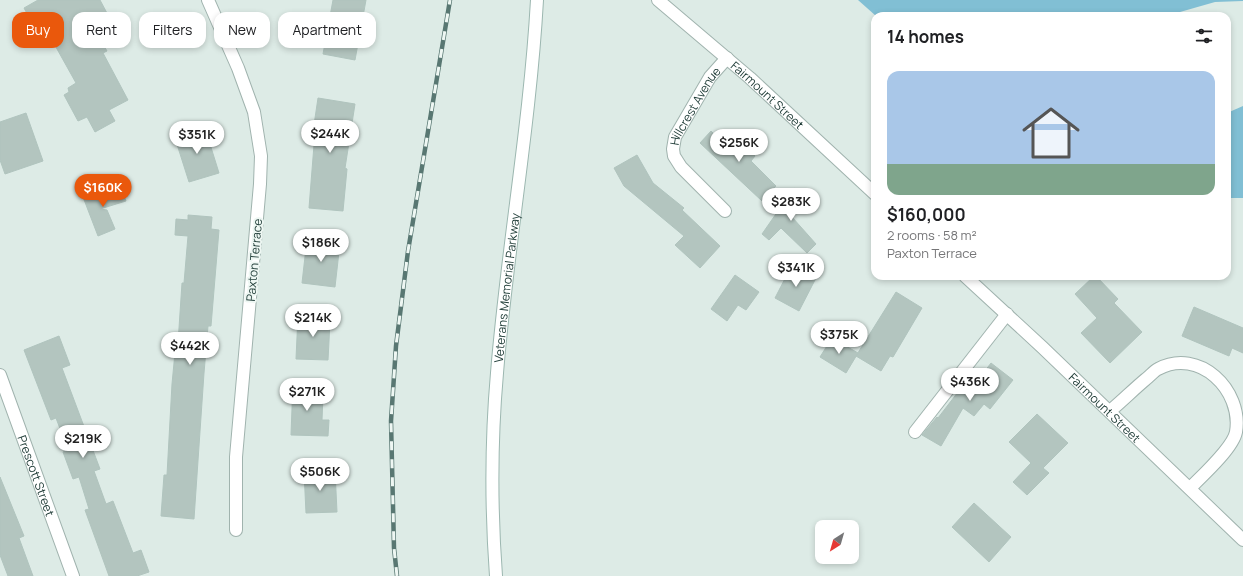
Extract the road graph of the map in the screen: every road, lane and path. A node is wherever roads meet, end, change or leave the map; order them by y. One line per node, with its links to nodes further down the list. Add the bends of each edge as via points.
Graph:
1 (208, 0): 13 (street, Paxton Terrace, via 250,98 261,156 236,457)
2 (537, 0): 16 (street, Veterans Memorial Parkway, via 530,92 496,374 492,523)
3 (658, 0): 4 (street, Fairmount Street)
4 (727, 58): 5 (street, Fairmount Street); 6 (street, Hillcrest Avenue, via 710,77 675,137 673,150 682,167)
5 (871, 190)
6 (725, 211)
7 (969, 280): 8 (street, Fairmount Street)
8 (1007, 314): 10 (street, Fairmount Street); 11 (street)
9 (0, 375): 15 (street, Prescott Street)
10 (1110, 411): 12 (street, Fairmount Street); 12 (street, via 1157,370 1171,364 1200,366 1214,374 1225,385 1233,400 1238,418 1236,434 1227,449)
11 (915, 432)
12 (1190, 488): 14 (street, Fairmount Street)
13 (236, 530)
14 (1243, 540)
15 (73, 576)
16 (496, 576)

